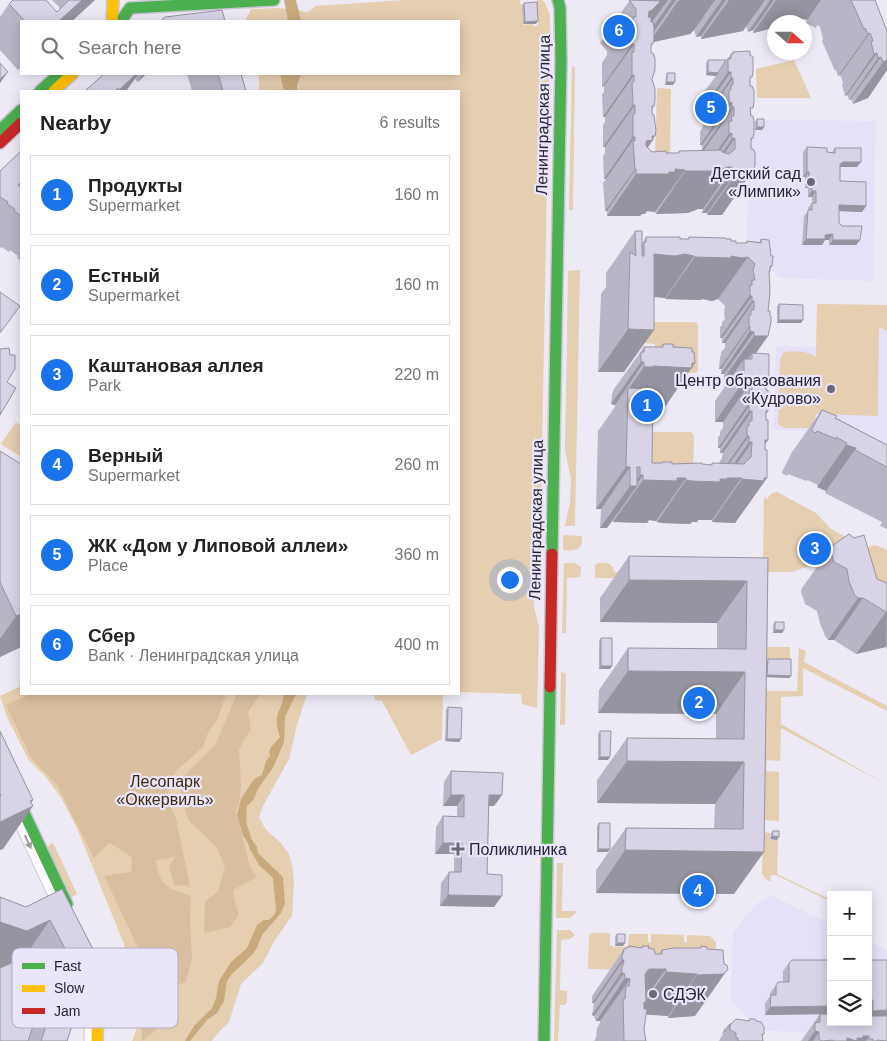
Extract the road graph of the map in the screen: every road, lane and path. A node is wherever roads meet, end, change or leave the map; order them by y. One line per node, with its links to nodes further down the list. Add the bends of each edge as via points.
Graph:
1 (115, 0): 4 (street); 5 (street)
2 (274, 0): 4 (street)
3 (558, 0): 24 (street, Ленинградская улица, via 561,70)
4 (130, 8): 6 (street); 7 (street)
5 (113, 20)
6 (114, 20)
7 (122, 20)
8 (58, 75): 10 (street)
9 (71, 75): 11 (street)
10 (41, 90)
11 (55, 90)
12 (20, 111): 14 (street)
13 (20, 124): 15 (street)
14 (0, 130)
15 (0, 143)
16 (11, 796): 17 (street)
17 (67, 914)
18 (84, 941): 19 (street)
19 (86, 948)
20 (89, 1028): 22 (street)
21 (97, 1028): 23 (street)
22 (89, 1041)
23 (97, 1041)
24 (544, 1041)

